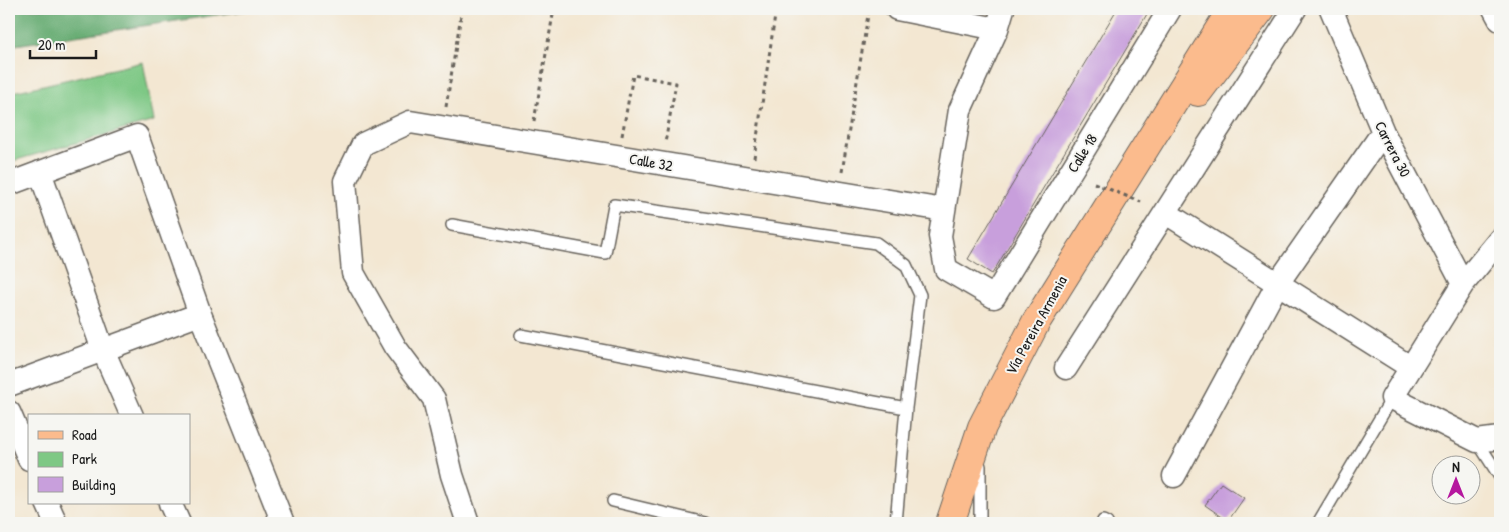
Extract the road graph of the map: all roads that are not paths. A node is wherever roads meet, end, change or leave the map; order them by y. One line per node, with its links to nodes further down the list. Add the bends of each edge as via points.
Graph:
1 (897, 9): 8 (street)
2 (1170, 9): 14 (street, Calle 18, via 994,297 946,269 940,236)
3 (1232, 9): 11 (main road, Vía Pereira Armenia)
4 (1262, 9): 11 (main road, Vía Pereira Armenia, via 1194,96)
5 (1295, 9): 15 (street)
6 (1331, 9): 10 (street, Carrera 30)
7 (1494, 9): 9 (street)
8 (1000, 19): 14 (street, via 960,110)
9 (1500, 20)
10 (1383, 132): 18 (street); 19 (street, Carrera 30)
11 (1149, 140): 30 (main road, Vía Pereira Armenia, via 1055,288)
12 (40, 172): 13 (street); 20 (street, via 137,136); 22 (street)
13 (9, 184)
14 (944, 210): 42 (street, Calle 32, via 410,122 363,144 345,181 353,273 395,347 434,399 452,475)
15 (1166, 213): 18 (street); 24 (street)
16 (452, 225): 27 (lane, via 605,253 614,205 876,243 906,265 920,295)
17 (1496, 254): 19 (street)
18 (1278, 283): 23 (street); 34 (street)
19 (1463, 284): 23 (street)
20 (200, 314): 22 (street); 41 (street)
21 (521, 335): 27 (lane)
22 (102, 350): 25 (street); 29 (street)
23 (1410, 367): 26 (street)
24 (1066, 368)
25 (9, 385)
26 (1392, 398): 32 (street); 47 (lane)
27 (906, 408): 44 (lane)
28 (9, 412): 33 (street)
29 (131, 414)
30 (982, 427): 45 (main road, Vía Pereira Armenia); 46 (lane)
31 (1500, 438): 32 (street)
32 (1477, 441): 35 (lane)
33 (28, 457)
34 (1174, 476)
35 (1500, 477)
36 (613, 501): 43 (lane)
37 (47, 504): 39 (street)
38 (170, 504): 40 (street)
39 (56, 523)
40 (179, 523)
41 (283, 523)
42 (468, 523)
43 (705, 523)
44 (896, 523)
45 (950, 523)
46 (980, 523)
47 (1318, 523)

